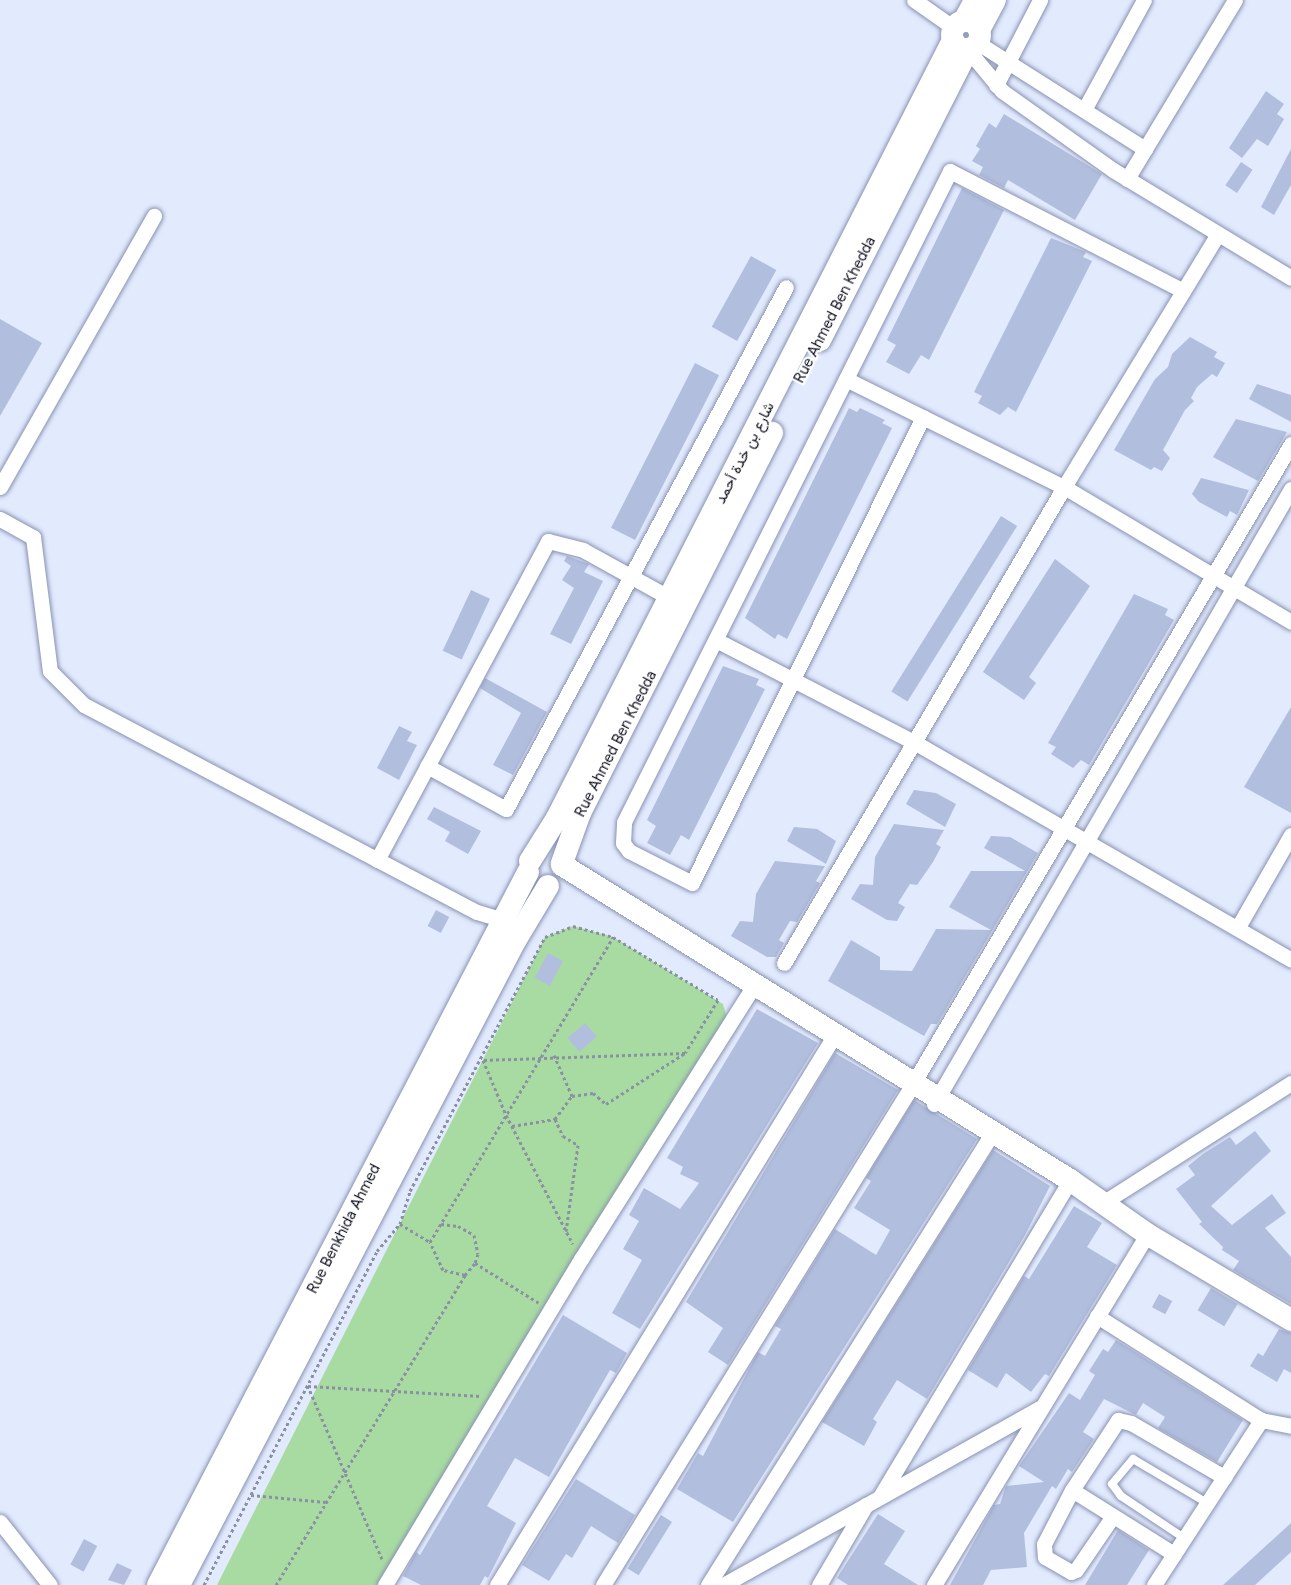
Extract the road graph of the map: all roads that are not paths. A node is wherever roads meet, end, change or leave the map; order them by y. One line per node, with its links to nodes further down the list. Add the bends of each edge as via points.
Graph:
1 (914, 0): 7 (street)
2 (975, 0): 7 (main road, شارع بن خدة أحمد)
3 (995, 0): 7 (main road, Rue Ahmed Ben Khedda)
4 (1040, 0): 8 (street)
5 (1144, 0): 10 (street)
6 (1235, 0): 11 (street)
7 (966, 35): 8 (street); 9 (street); 28 (main road, شارع بن خدة أحمد); 39 (main road, Rue Ahmed Ben Khedda, via 580,813)
8 (1007, 62): 9 (street); 10 (street)
9 (996, 85): 12 (street)
10 (1084, 110): 11 (street)
11 (1145, 149): 12 (street)
12 (1127, 179): 14 (street)
13 (154, 216): 21 (street)
14 (1218, 235): 15 (street); 17 (street)
15 (1291, 278)
16 (786, 287): 25 (street)
17 (1183, 291): 18 (street, via 950,171); 22 (street)
18 (846, 379): 19 (street); 30 (street)
19 (923, 417): 22 (street); 31 (street)
20 (1291, 444): 26 (street)
21 (0, 487)
22 (1064, 487): 26 (street); 32 (street)
23 (1291, 489): 27 (street)
24 (0, 519): 37 (street, via 33,537 50,671 84,705)
25 (633, 575): 28 (street); 33 (street, via 583,550 548,540); 33 (street, via 506,808)
26 (1213, 576): 27 (street); 34 (street)
27 (1233, 588): 29 (street); 36 (street)
28 (670, 598): 38 (main road, شارع بن خدة أحمد)
29 (1291, 622)
30 (716, 640): 31 (street); 31 (street, via 624,822 623,843 652,865 693,883)
31 (793, 680): 32 (street)
32 (914, 741): 34 (street); 43 (street)
33 (428, 766): 37 (street)
34 (1064, 827): 36 (street); 47 (street)
35 (1291, 835): 41 (street)
36 (1086, 840): 41 (street); 48 (street)
37 (377, 860): 40 (street, via 477,912)
38 (529, 866): 39 (main road, via 538,884); 39 (main road, via 538,853 549,852); 40 (main road, Rue Benkhida Ahmed)
39 (557, 874): 44 (main road); 69 (main road, Rue Ahmed Ben Khedda, via 515,941)
40 (504, 920): 68 (main road, Rue Benkhida Ahmed)
41 (1238, 927): 42 (street)
42 (1291, 960)
43 (784, 963)
44 (752, 990): 45 (main road); 47 (main road); 66 (street, via 581,1259)
45 (829, 1044): 47 (main road); 70 (street)
46 (1291, 1083): 51 (street)
47 (911, 1087): 48 (main road); 71 (street)
48 (935, 1102): 49 (main road)
49 (981, 1132): 50 (main road); 72 (street)
50 (1067, 1183): 51 (main road); 60 (street)
51 (1101, 1204): 52 (main road)
52 (1147, 1234): 53 (street); 54 (main road)
53 (1097, 1316): 55 (street); 56 (street)
54 (1291, 1320)
55 (1042, 1407): 60 (street); 75 (street)
56 (1261, 1420): 57 (street); 58 (street)
57 (1291, 1426)
58 (1224, 1477): 59 (street, via 1118,1420); 61 (street)
59 (1072, 1490): 62 (street); 62 (street, via 1044,1544 1046,1557 1071,1572 1076,1570)
60 (874, 1499): 73 (street); 74 (street)
61 (1207, 1503): 64 (street); 64 (lane, via 1133,1459 1112,1484 1121,1496)
62 (1113, 1516): 65 (street)
63 (0, 1522): 67 (street)
64 (1185, 1538): 65 (street)
65 (1174, 1554): 76 (street)
66 (387, 1582)
67 (50, 1585)
68 (158, 1585)
69 (180, 1585)
70 (497, 1585)
71 (603, 1585)
72 (708, 1585)
73 (723, 1585)
74 (819, 1585)
75 (934, 1585)
76 (1154, 1585)

